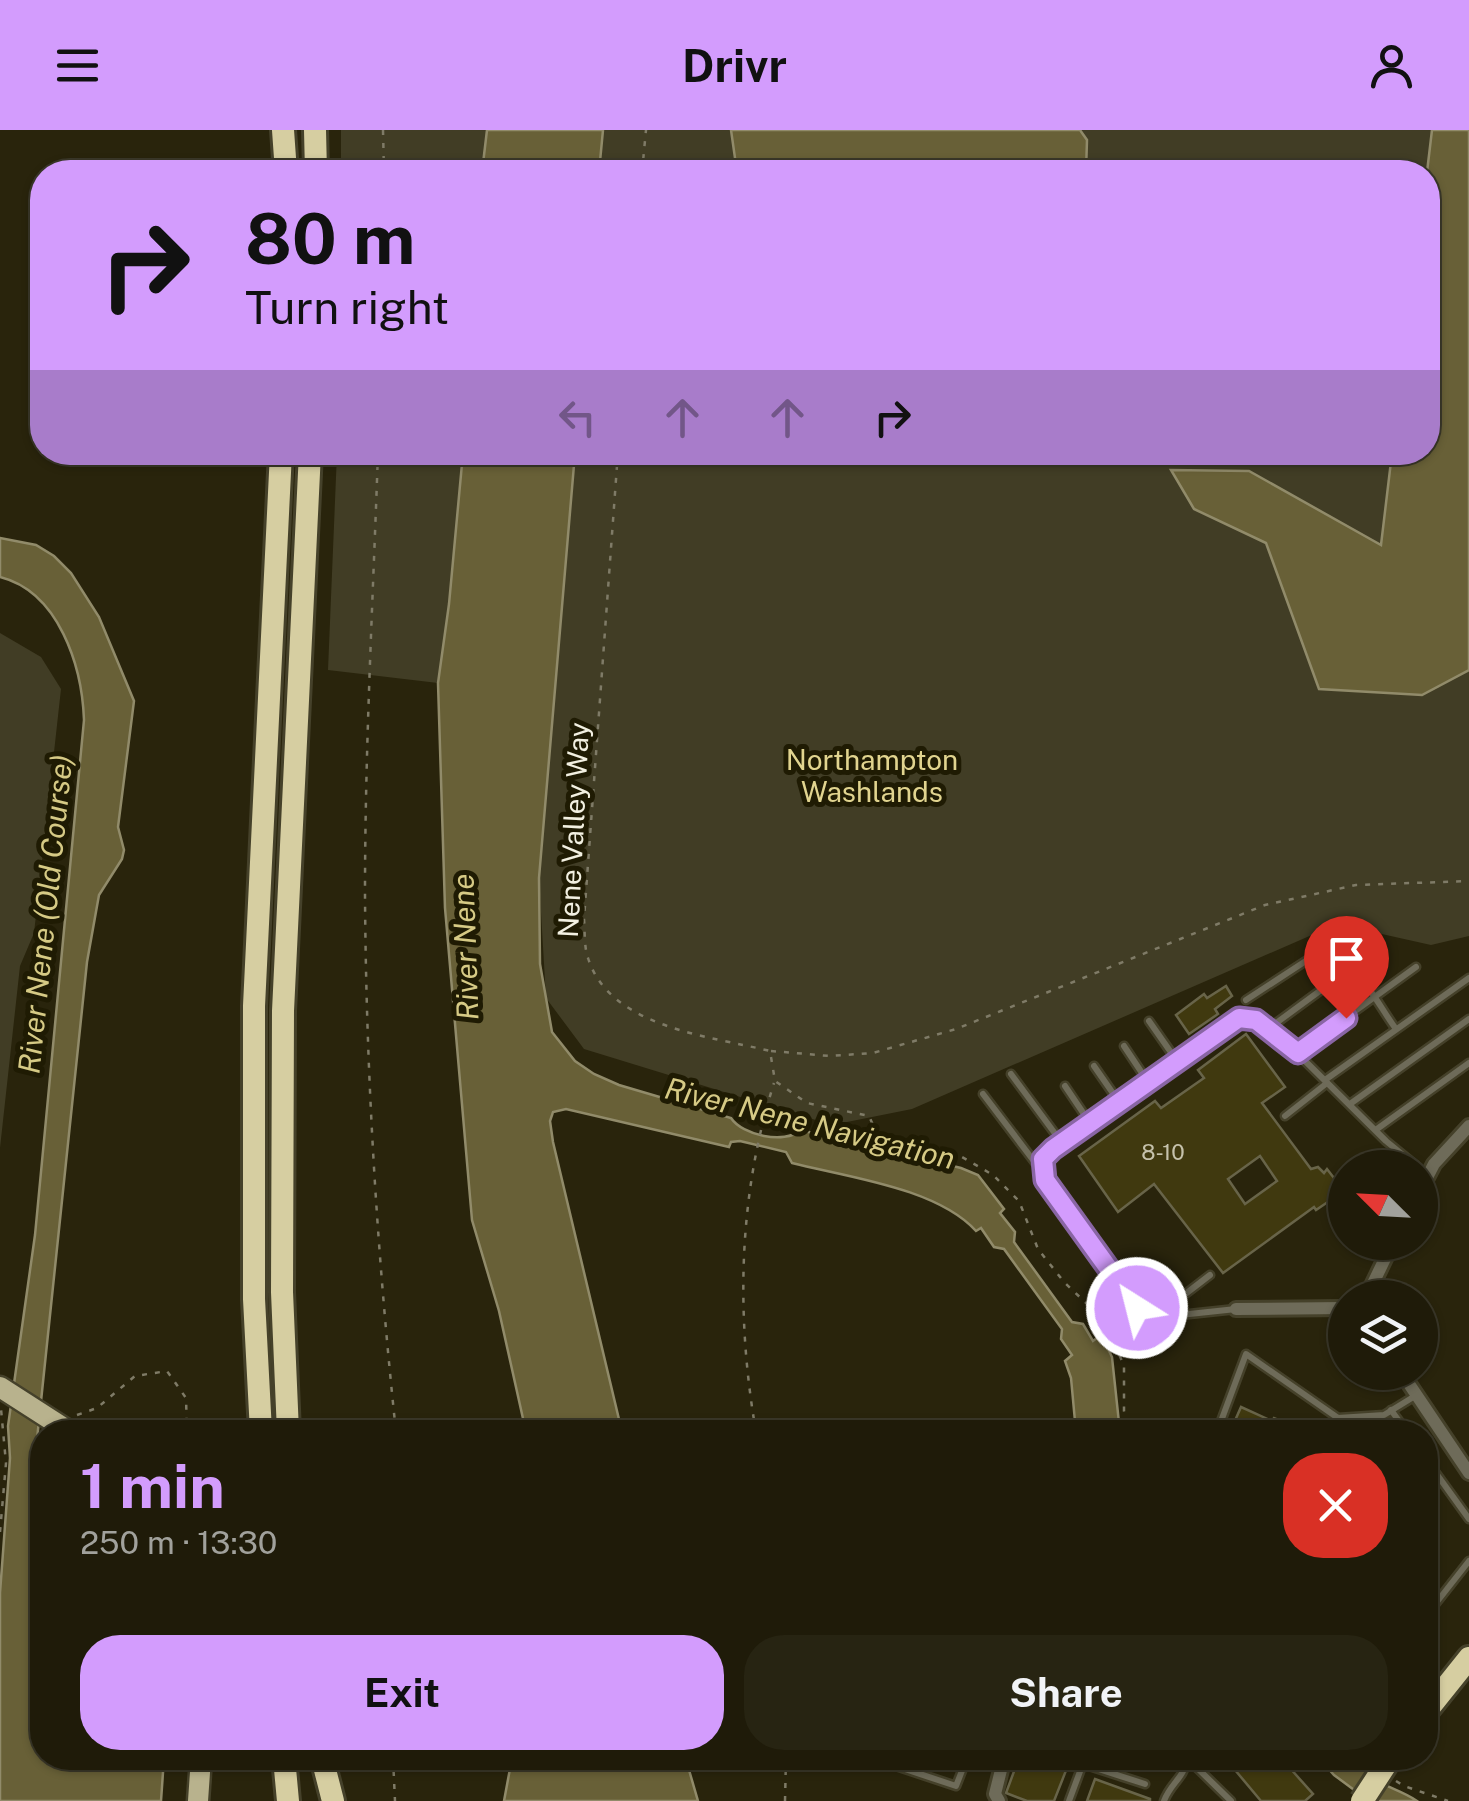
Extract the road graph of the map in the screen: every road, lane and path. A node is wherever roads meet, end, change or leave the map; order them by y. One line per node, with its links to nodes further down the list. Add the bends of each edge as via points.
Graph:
1 (284, 130): 5 (highway)
2 (314, 130): 6 (highway)
3 (383, 130): 7 (path)
4 (646, 130): 8 (path)
5 (285, 160)
6 (315, 160)
7 (384, 160)
8 (643, 160)
9 (280, 465): 56 (highway, via 254,1006)
10 (309, 465): 57 (highway, via 283,1011)
11 (378, 465): 58 (path, via 366,911 370,1102)
12 (617, 465): 24 (path, Nene Valley Way, via 584,919 587,958 617,1001 638,1013)
13 (1469, 881): 24 (path, Nene Valley Way, via 1356,885 1266,905 974,1022 873,1053)
14 (1416, 967): 17 (lane)
15 (1351, 968): 17 (lane); 18 (lane, via 1336,954 1318,953); 21 (lane)
16 (1469, 978): 22 (lane)
17 (1373, 998): 22 (lane); 25 (lane)
18 (1246, 1000)
19 (1469, 1019): 36 (lane)
20 (1149, 1021): 26 (lane)
21 (1268, 1030): 25 (lane); 26 (lane, via 1239,1018)
22 (1396, 1030): 31 (lane)
23 (1124, 1046): 32 (lane)
24 (770, 1051): 30 (path)
25 (1298, 1053): 31 (lane)
26 (1178, 1061): 32 (lane)
27 (1469, 1064): 40 (lane)
28 (1094, 1066): 35 (lane)
29 (1011, 1074): 41 (lane)
30 (775, 1080): 59 (path, via 759,1130 744,1236 744,1325); 60 (path, via 807,1103 869,1116 876,1132 955,1153 1019,1201 1038,1250 1104,1322 1124,1366)
31 (1326, 1081): 36 (lane); 37 (lane)
32 (1148, 1082): 35 (lane)
33 (1065, 1086): 38 (lane)
34 (983, 1094): 44 (lane)
35 (1119, 1102): 38 (lane)
36 (1350, 1104): 40 (lane)
37 (1285, 1116)
38 (1090, 1123): 41 (lane)
39 (1469, 1126): 43 (street)
40 (1377, 1130): 42 (lane)
41 (1062, 1143): 44 (lane, via 1043,1159)
42 (1400, 1150)
43 (1438, 1160)
44 (1044, 1174): 48 (lane, via 1143,1315)
45 (1210, 1275): 48 (lane, via 1172,1305)
46 (1328, 1308): 47 (street)
47 (1236, 1309): 48 (lane)
48 (1173, 1316)
49 (4, 1390): 53 (main road); 68 (path)
50 (1413, 1390): 51 (street)
51 (1416, 1395): 52 (lane); 63 (street)
52 (1391, 1410): 61 (lane, via 1338,1418 1246,1354); 62 (lane)
53 (52, 1420)
54 (68, 1420): 55 (path, via 97,1408 135,1376 167,1372 186,1398)
55 (187, 1420)
56 (260, 1420)
57 (287, 1420)
58 (395, 1420)
59 (755, 1420)
60 (1127, 1420)
61 (1221, 1420)
62 (1398, 1420)
63 (1433, 1420)
64 (1438, 1427): 65 (street)
65 (1469, 1472)
66 (1438, 1476): 67 (lane)
67 (1469, 1519)
68 (0, 1532)
69 (1469, 1561): 70 (lane)
70 (1438, 1600)
71 (1469, 1658): 72 (highway)
72 (1438, 1697)
73 (199, 1770): 90 (main road)
74 (279, 1770): 91 (highway)
75 (282, 1770): 92 (highway)
76 (314, 1770): 93 (highway)
77 (325, 1770): 94 (highway)
78 (394, 1770): 95 (path)
79 (786, 1770): 96 (path)
80 (908, 1770): 81 (lane, via 956,1786)
81 (962, 1770)
82 (1001, 1770): 97 (street)
83 (1080, 1770): 98 (lane)
84 (1109, 1770): 89 (lane)
85 (1184, 1770): 99 (lane)
86 (1199, 1770): 100 (lane)
87 (1390, 1770): 101 (highway, bridge)
88 (1393, 1770): 102 (path, via 1404,1786)
89 (1144, 1784)
90 (198, 1801)
91 (278, 1801)
92 (288, 1801)
93 (316, 1801)
94 (333, 1801)
95 (395, 1801)
96 (785, 1801)
97 (999, 1801)
98 (1069, 1801)
99 (1164, 1801)
100 (1232, 1801)
101 (1362, 1801)
102 (1448, 1801)

